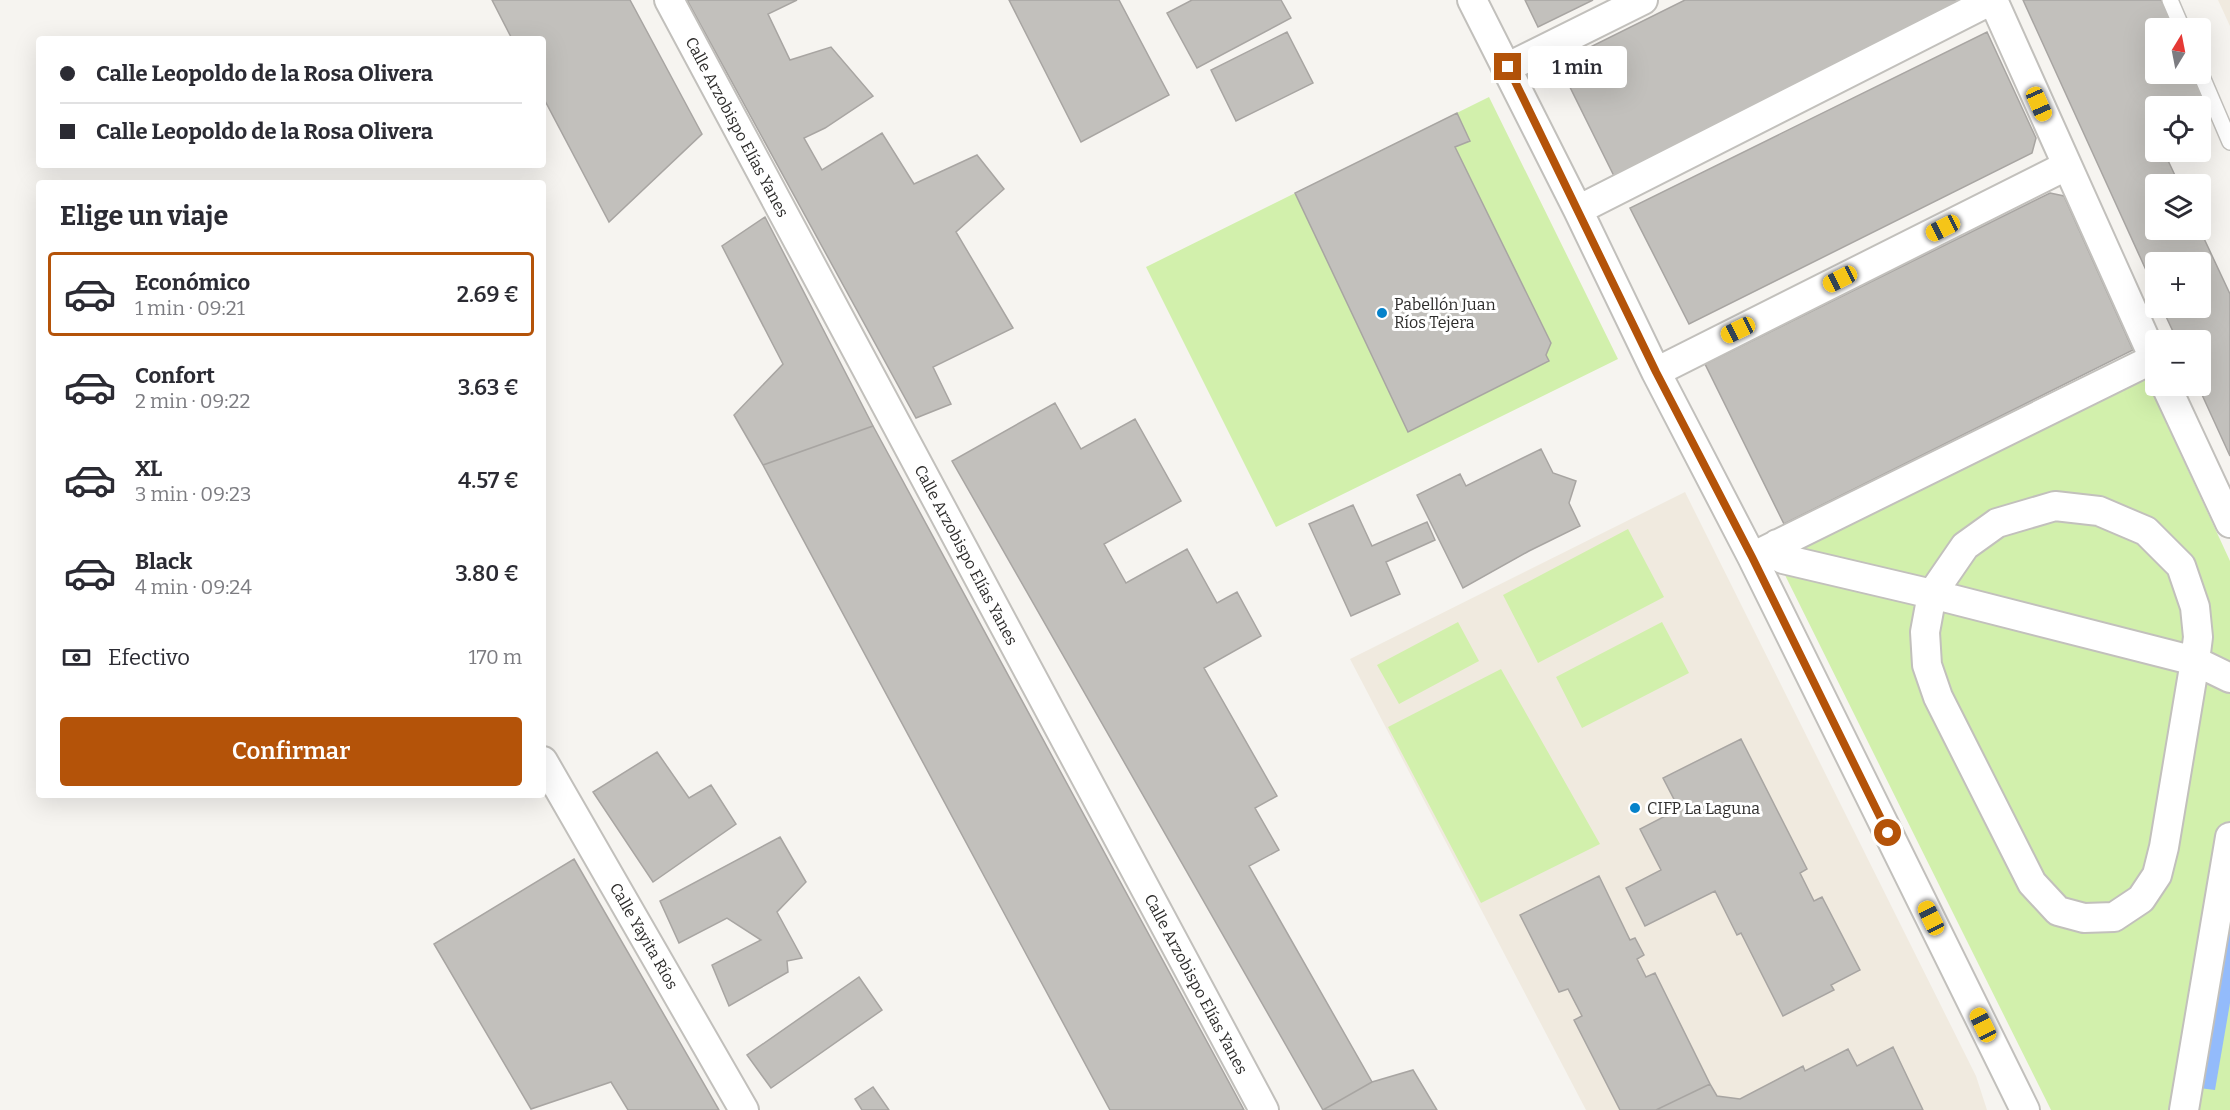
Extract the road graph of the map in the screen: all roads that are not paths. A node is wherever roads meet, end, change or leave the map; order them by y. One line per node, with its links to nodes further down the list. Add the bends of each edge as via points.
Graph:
1 (669, 0): 25 (street, Calle Arzobispo Elías Yanes)
2 (1472, 0): 7 (street)
3 (1643, 0): 7 (street)
4 (1993, 0): 10 (street); 11 (street)
5 (2170, 0): 6 (lane)
6 (2178, 18)
7 (1508, 67): 11 (street)
8 (2205, 84): 9 (lane)
9 (2230, 142)
10 (2066, 166): 12 (street); 14 (street)
11 (1578, 210): 14 (street)
12 (2145, 341)
13 (2145, 365): 17 (street)
14 (1656, 372): 18 (street)
15 (2171, 396): 16 (street)
16 (2230, 523)
17 (1777, 544): 18 (street); 19 (street, via 1783,559)
18 (1752, 557): 26 (street)
19 (1932, 594): 20 (street); 20 (street, via 1965,546 1997,523 2055,506 2098,511 2146,531 2181,566 2195,607); 20 (street, via 1925,632 1927,665 1938,697 2032,883 2058,910 2084,918 2114,917 2141,899 2157,875)
20 (2195, 661): 21 (street)
21 (2230, 678)
22 (546, 766): 24 (street, Calle Yayita Ríos)
23 (2230, 837): 27 (street)
24 (744, 1110)
25 (1264, 1110)
26 (2025, 1110)
27 (2184, 1110)

